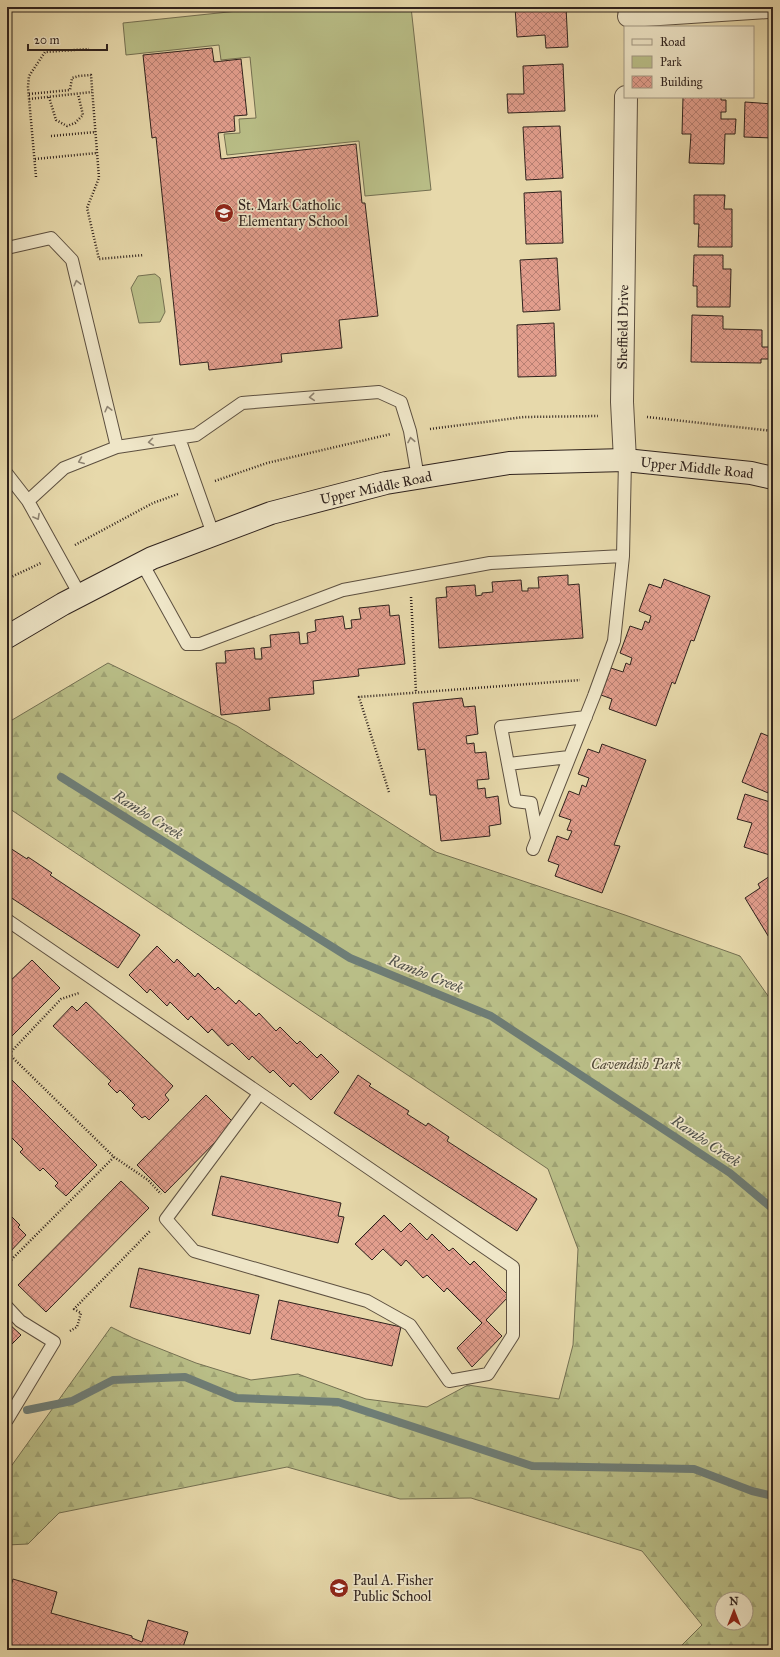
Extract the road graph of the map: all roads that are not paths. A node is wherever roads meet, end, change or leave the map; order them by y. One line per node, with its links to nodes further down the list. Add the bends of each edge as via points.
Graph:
1 (768, 7): 2 (main road)
2 (628, 16)
3 (626, 98): 7 (main road, Sheffield Drive, via 622,402)
4 (7, 248): 6 (lane, one-way to 4, via 72,260 50,238)
5 (179, 438): 6 (lane, one-way to 6); 9 (lane, one-way to 5, via 401,402 379,392 242,403 196,435); 12 (lane)
6 (117, 447): 11 (lane, one-way to 11, via 64,468)
7 (625, 460): 9 (main road, Upper Middle Road, via 509,463); 10 (main road, Upper Middle Road, via 751,473); 13 (lane, Sheffield Drive)
8 (7, 474): 11 (lane)
9 (418, 478): 12 (main road, Upper Middle Road, via 386,483 271,513)
10 (773, 478)
11 (28, 501): 15 (lane, one-way to 15)
12 (213, 534): 14 (main road, Upper Middle Road)
13 (623, 556): 14 (lane, via 490,563 343,590 200,644 187,644); 17 (lane, Sheffield Drive, via 614,641)
14 (142, 563): 15 (main road, Upper Middle Road)
15 (80, 595): 16 (main road, Upper Middle Road)
16 (7, 637)
17 (586, 717): 18 (lane, Sheffield Drive); 19 (lane, via 501,727)
18 (569, 757): 19 (lane); 19 (lane, Sheffield Drive, via 535,844 531,803 515,801)
19 (508, 764)
20 (7, 920): 21 (lane)
21 (259, 1094): 21 (lane, via 513,1267 513,1334 488,1374 449,1381 410,1325 367,1301 194,1251 166,1219)
22 (7, 1307): 23 (lane, via 20,1321 54,1342)
23 (7, 1420)

